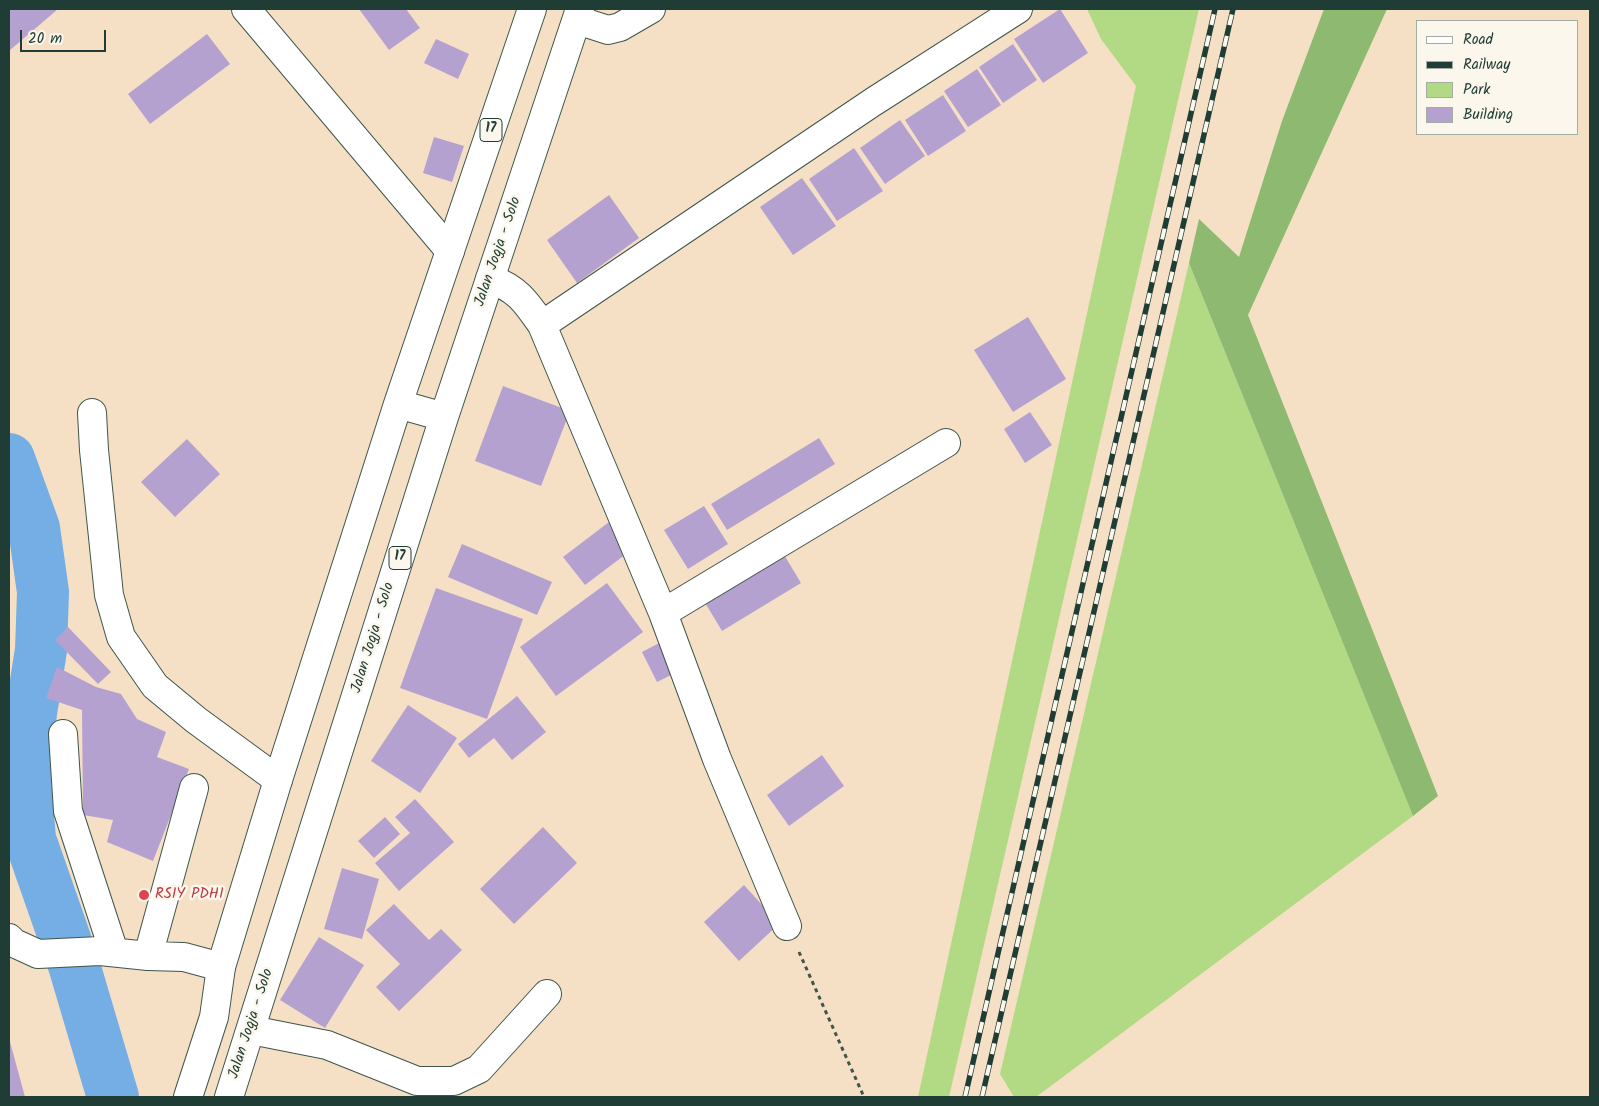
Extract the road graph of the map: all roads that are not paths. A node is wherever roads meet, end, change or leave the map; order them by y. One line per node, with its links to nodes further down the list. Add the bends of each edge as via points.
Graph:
1 (246, 9): 6 (main road)
2 (532, 9): 6 (main road, 17)
3 (651, 9): 5 (main road, via 620,27 608,30)
4 (1018, 9): 8 (main road, via 864,108)
5 (579, 14): 7 (main road, Jalan Jogja - Solo / 17)
6 (450, 251): 9 (main road, 17)
7 (490, 279): 8 (main road, via 505,284 524,299); 11 (main road, Jalan Jogja - Solo / 17)
8 (542, 325): 13 (main road)
9 (398, 404): 11 (main road); 15 (main road, 17)
10 (92, 413): 15 (main road, via 109,595 121,637 155,686)
11 (444, 417): 23 (main road, Jalan Jogja - Solo / 17)
12 (946, 443): 13 (main road)
13 (664, 613): 17 (main road, via 717,758)
14 (63, 734): 19 (main road, via 68,810)
15 (278, 780): 21 (main road, 17)
16 (194, 788): 20 (main road)
17 (787, 926)
18 (9, 938): 19 (main road, via 38,954)
19 (107, 951): 20 (main road)
20 (148, 956): 21 (main road, via 184,957)
21 (221, 967): 24 (main road, 17, via 214,1017)
22 (547, 994): 23 (main road, via 479,1069 454,1081 417,1081 327,1045)
23 (251, 1030): 25 (main road, Jalan Jogja - Solo / 17)
24 (188, 1097)
25 (228, 1097)

